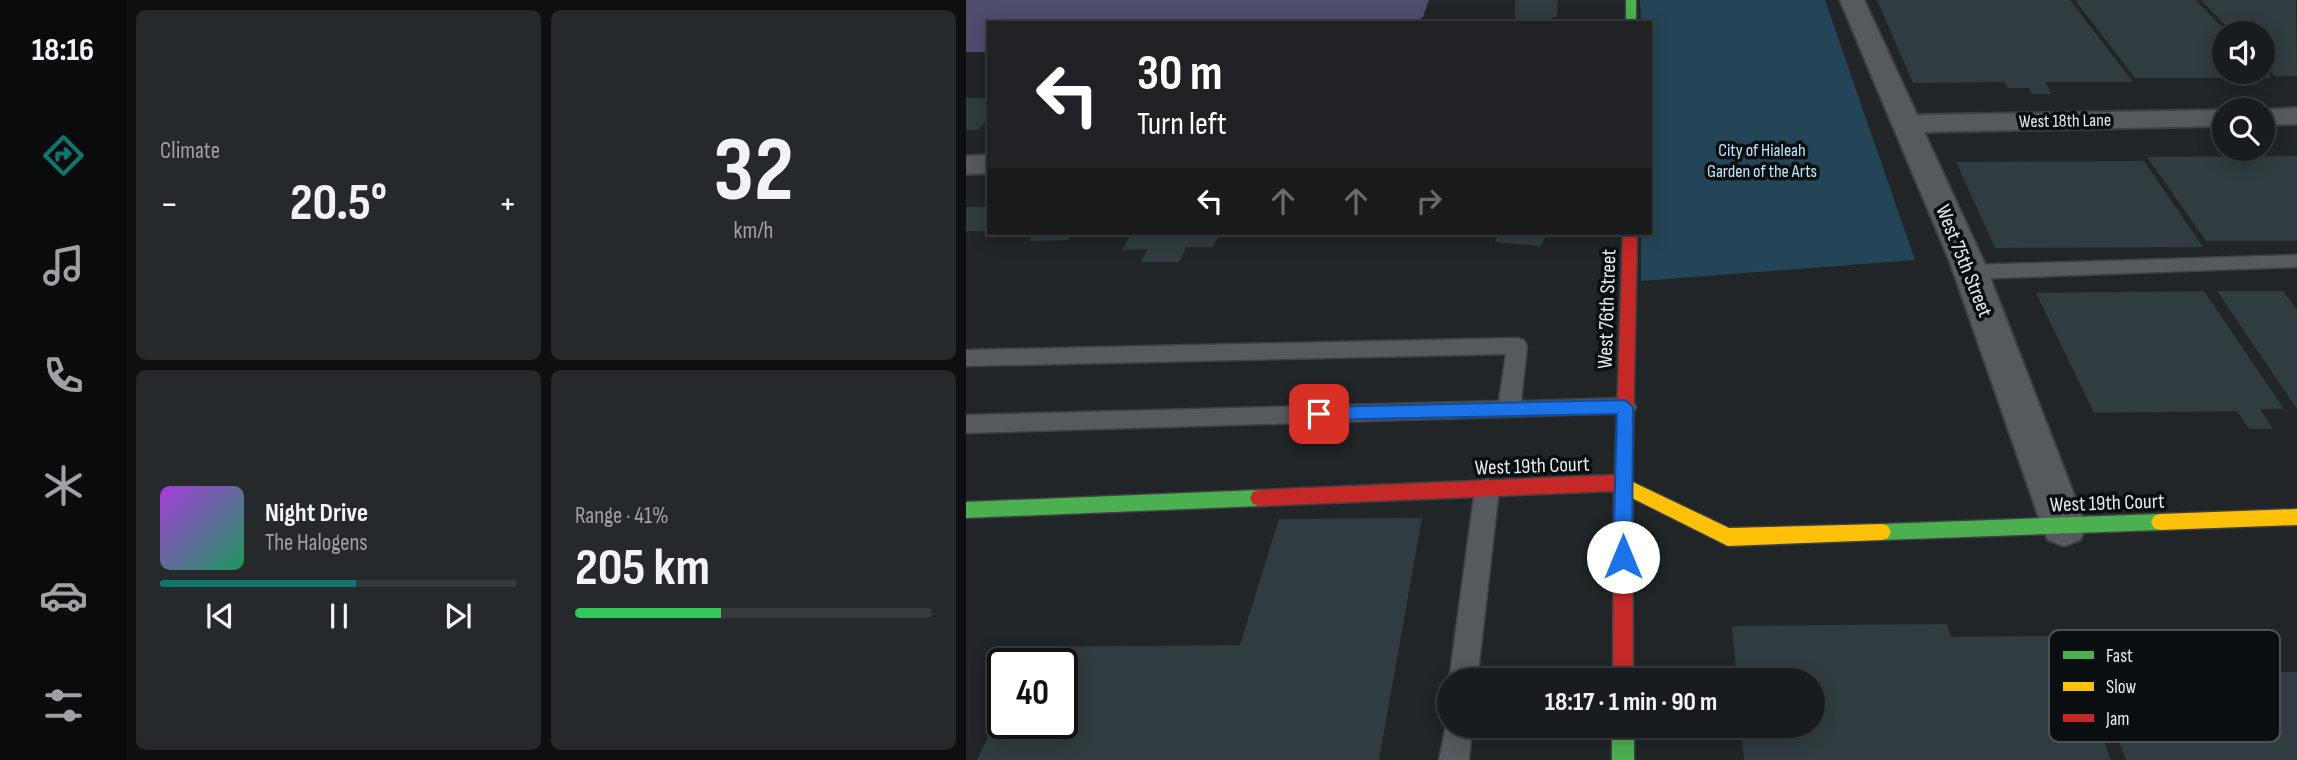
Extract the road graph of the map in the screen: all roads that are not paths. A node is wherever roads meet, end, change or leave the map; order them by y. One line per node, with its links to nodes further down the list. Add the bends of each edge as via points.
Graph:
1 (1631, 0): 3 (street)
2 (1852, 0): 7 (street, West 75th Street)
3 (1631, 21)
4 (2297, 116): 5 (street)
5 (2275, 117)
6 (2212, 118): 7 (street, West 18th Lane)
7 (1906, 124): 12 (street, West 75th Street)
8 (987, 164): 9 (street)
9 (966, 165)
10 (1630, 235): 14 (street, West 76th Street)
11 (2297, 261): 12 (lane)
12 (1971, 272): 21 (street, West 75th Street)
13 (966, 358): 15 (lane, via 1517,346)
14 (1625, 407): 15 (lane); 17 (street, West 76th Street)
15 (1509, 408): 16 (lane)
16 (966, 424)
17 (1623, 483): 18 (street, West 19th Court); 21 (street, West 19th Court, via 1728,537); 23 (street, West 76th Street)
18 (1487, 489): 19 (street, West 19th Court); 22 (lane)
19 (966, 510)
20 (2297, 517): 21 (street, West 19th Court)
21 (2064, 526)
22 (1466, 668)
23 (1623, 668)
24 (1457, 738): 26 (lane)
25 (1623, 738): 27 (street)
26 (1454, 760)
27 (1623, 760)

